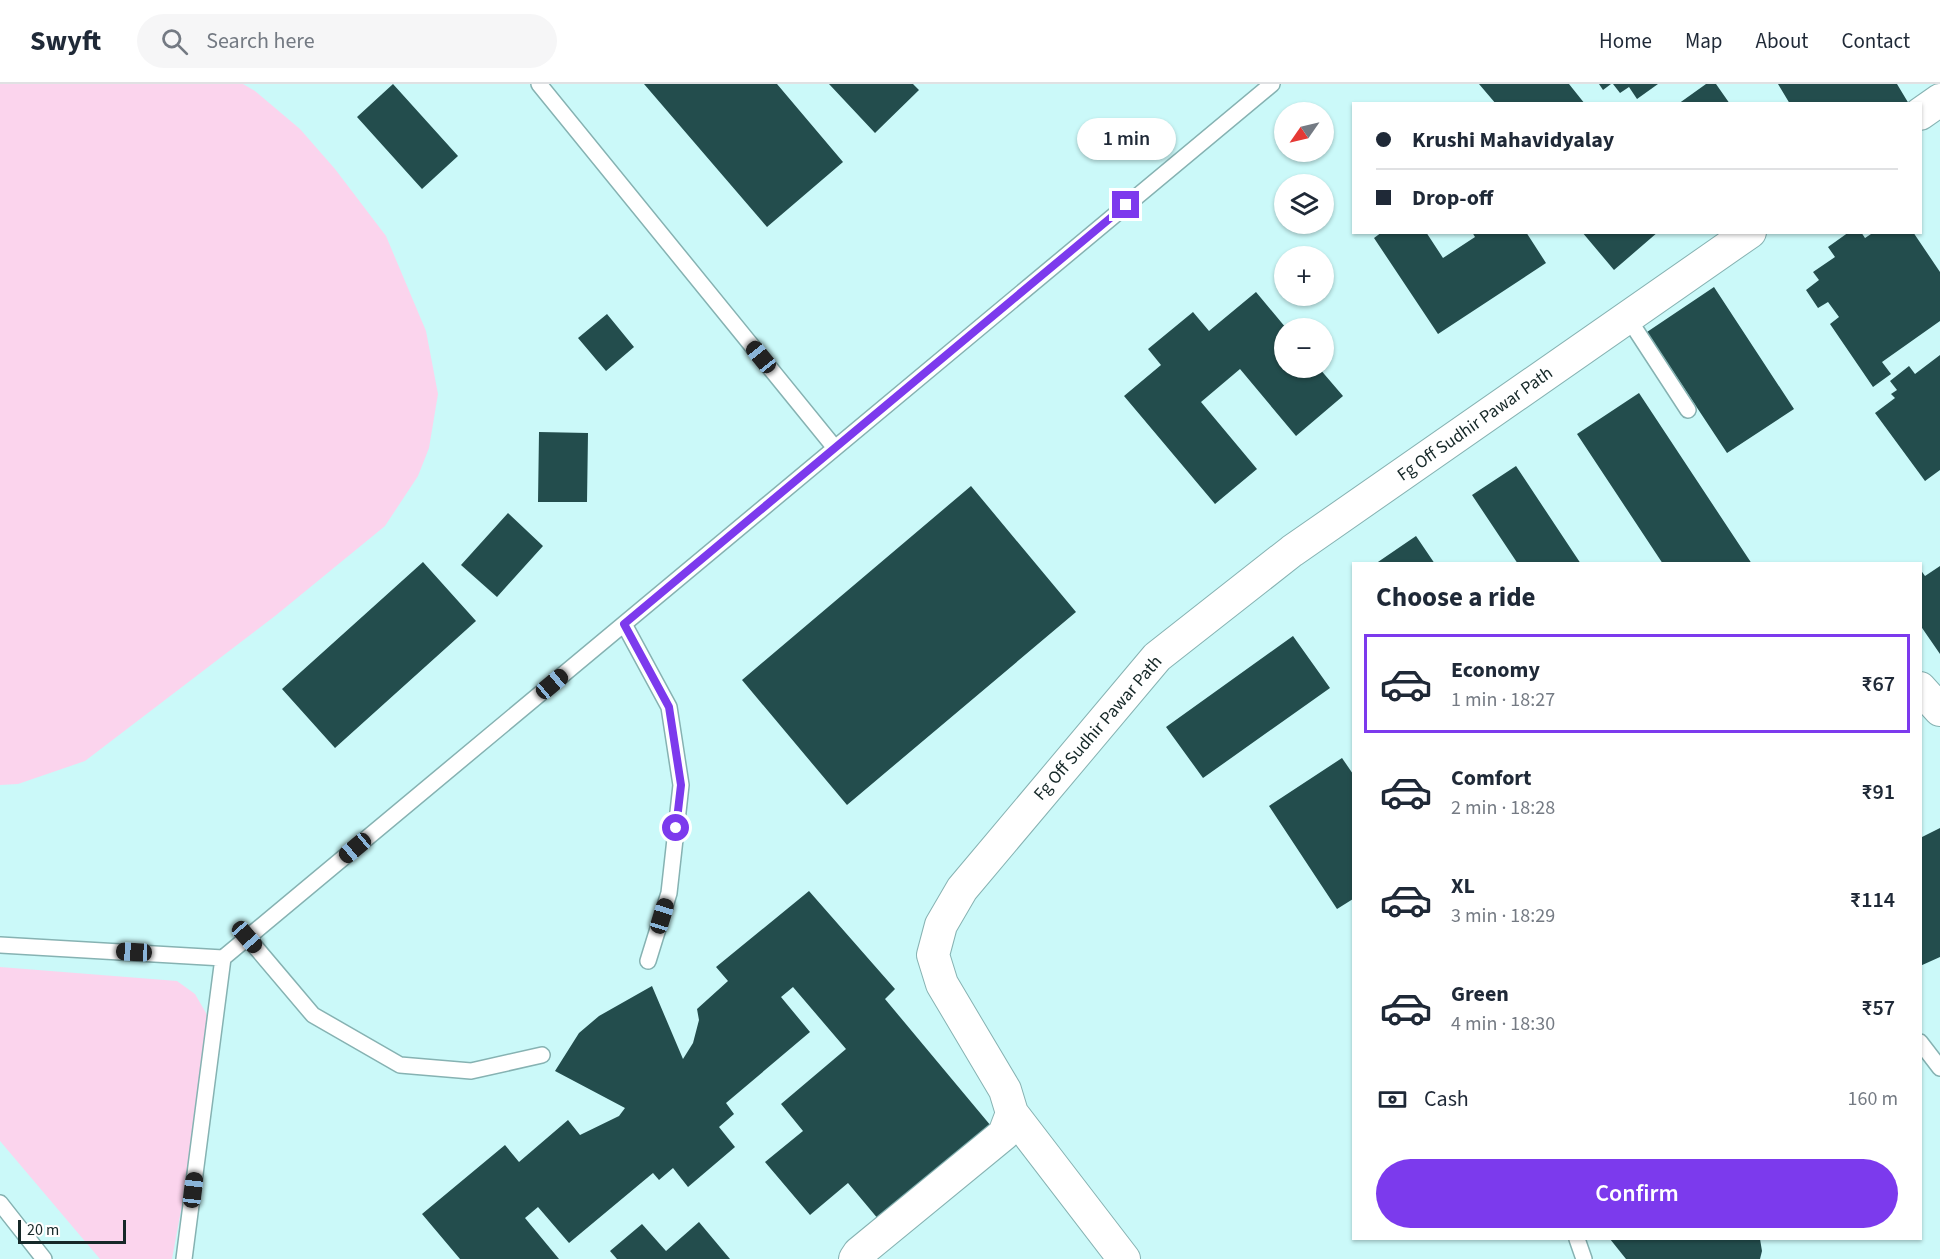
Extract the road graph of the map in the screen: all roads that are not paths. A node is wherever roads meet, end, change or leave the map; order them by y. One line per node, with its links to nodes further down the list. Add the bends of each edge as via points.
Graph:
1 (539, 84): 8 (lane)
2 (1272, 84): 8 (lane)
3 (1940, 100): 4 (street)
4 (1922, 113)
5 (1747, 234): 6 (street, Fg Off Sudhir Pawar Path)
6 (1628, 318): 7 (lane); 19 (street, Fg Off Sudhir Pawar Path, via 1292,552 1157,657 962,889 941,925 933,955 942,984 1005,1090)
7 (1688, 410)
8 (835, 448): 9 (lane)
9 (624, 624): 12 (lane); 15 (lane, via 669,707 681,785 669,893)
10 (1922, 690): 11 (street)
11 (1940, 710)
12 (247, 937): 14 (lane); 17 (lane, via 313,1015 400,1065 471,1071)
13 (0, 945): 14 (lane)
14 (223, 958): 23 (lane)
15 (648, 961)
16 (1922, 1044): 18 (lane)
17 (542, 1055)
18 (1939, 1063)
19 (1012, 1113): 24 (street, via 1004,1134); 25 (street, Fg Off Sudhir Pawar Path)
20 (0, 1203): 22 (lane)
21 (1577, 1240): 26 (lane)
22 (44, 1259)
23 (184, 1259)
24 (855, 1259)
25 (1124, 1259)
26 (1584, 1259)

